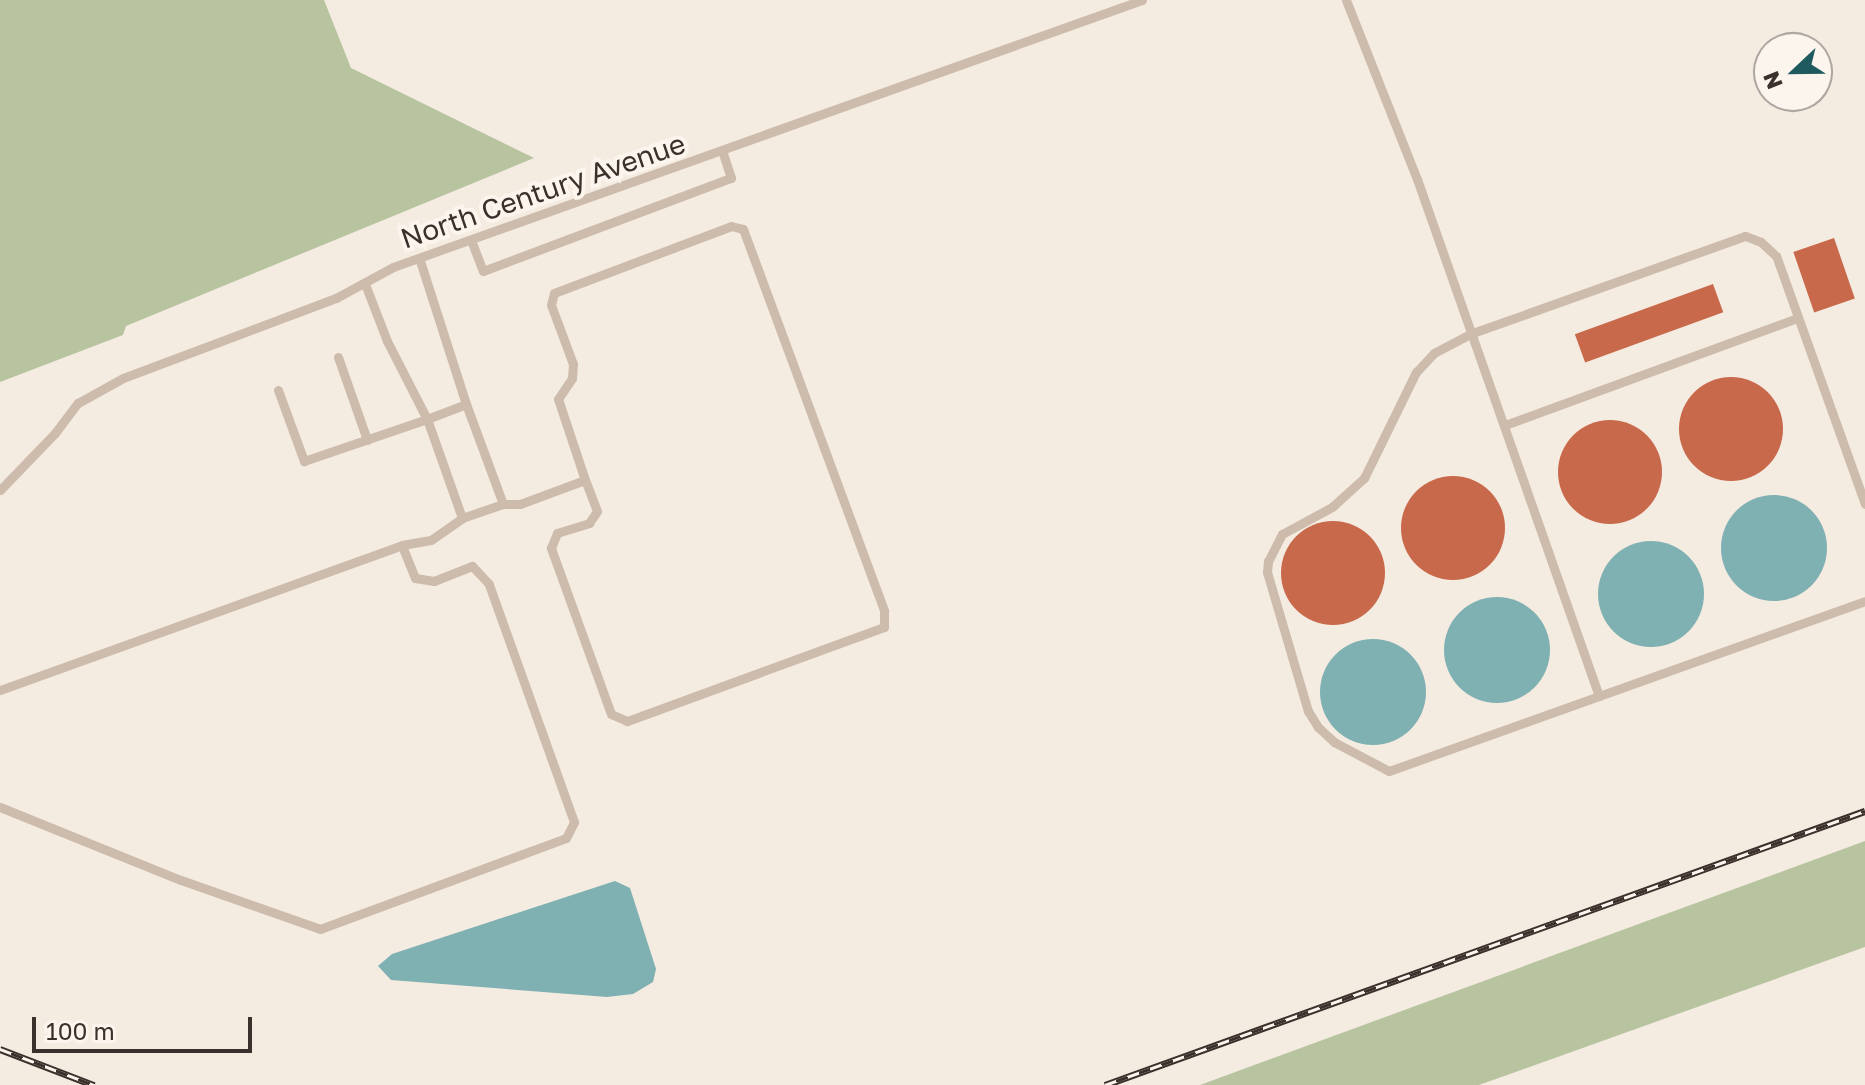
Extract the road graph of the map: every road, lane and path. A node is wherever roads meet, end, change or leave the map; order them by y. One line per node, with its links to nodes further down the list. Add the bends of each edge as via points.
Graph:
1 (1142, 0): 3 (lane, North Century Avenue)
2 (1346, 0): 8 (lane)
3 (722, 151): 4 (lane, North Century Avenue); 4 (lane, via 731,178 483,271)
4 (471, 240): 5 (lane, North Century Avenue)
5 (419, 258): 6 (lane, North Century Avenue); 11 (lane)
6 (365, 284): 12 (lane); 16 (lane, North Century Avenue, via 123,378 78,403)
7 (1797, 318): 8 (lane, via 1776,256 1745,236); 13 (lane); 18 (lane)
8 (1472, 333): 13 (lane); 23 (lane, via 1434,353 1416,372 1353,491 1289,528 1274,546 1268,561 1270,588 1308,711 1334,742 1389,771)
9 (338, 357): 14 (lane)
10 (278, 390): 14 (lane, via 304,461)
11 (466, 404): 12 (lane); 17 (lane)
12 (427, 419): 14 (lane); 19 (lane)
13 (1505, 425): 23 (lane)
14 (367, 440)
15 (585, 480): 15 (lane, via 558,399 572,378 573,364 551,305 554,293 731,226 743,229 884,611 884,627 627,721 611,714 551,548 557,533 589,523 597,511); 17 (lane, via 520,504)
16 (0, 490)
17 (503, 504): 19 (lane)
18 (1865, 504)
19 (462, 518): 20 (lane, via 431,540)
20 (402, 545): 22 (lane); 24 (lane, via 415,578 434,581 472,566 489,584 574,822 566,838 320,929)
21 (1865, 601): 23 (lane)
22 (0, 690)
23 (1599, 696)
24 (0, 807)

